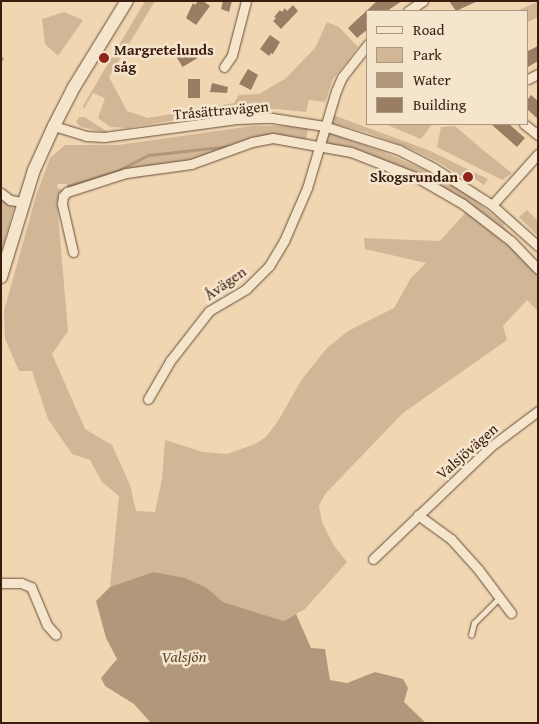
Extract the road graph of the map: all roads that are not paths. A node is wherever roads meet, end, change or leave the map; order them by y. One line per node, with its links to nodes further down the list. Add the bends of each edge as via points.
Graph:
1 (127, 1): 8 (street)
2 (246, 1): 6 (street, via 232,55)
3 (423, 1): 4 (street)
4 (410, 10)
5 (366, 47): 9 (street, Åvägen, via 342,77)
6 (224, 67)
7 (525, 125): 10 (street)
8 (54, 126): 9 (street, Tråsättravägen, via 104,138 237,119 272,118); 14 (street)
9 (324, 126): 11 (street, Åvägen); 15 (street, Tråsättravägen, via 399,150)
10 (538, 136)
11 (320, 145): 17 (street, via 265,138 191,164 126,173 67,192 62,204); 18 (street, via 376,160 420,179 463,204 498,230); 20 (street, Åvägen, via 308,188 269,266 246,289 208,311 170,361)
12 (538, 154): 15 (street)
13 (1, 194): 14 (street, via 10,200)
14 (23, 202): 19 (street)
15 (492, 205): 16 (street, Tråsättravägen)
16 (538, 246)
17 (73, 252)
18 (538, 269)
19 (1, 277)
20 (148, 399)
21 (538, 411): 22 (street, Valsjövägen, via 490,447)
22 (418, 515): 23 (street, Valsjövägen); 25 (street, via 451,538)
23 (373, 560)
24 (1, 584): 27 (street, via 21,582 31,587 47,624)
25 (500, 597): 26 (street); 28 (lane, via 474,623)
26 (511, 613)
27 (56, 635)
28 (471, 635)

